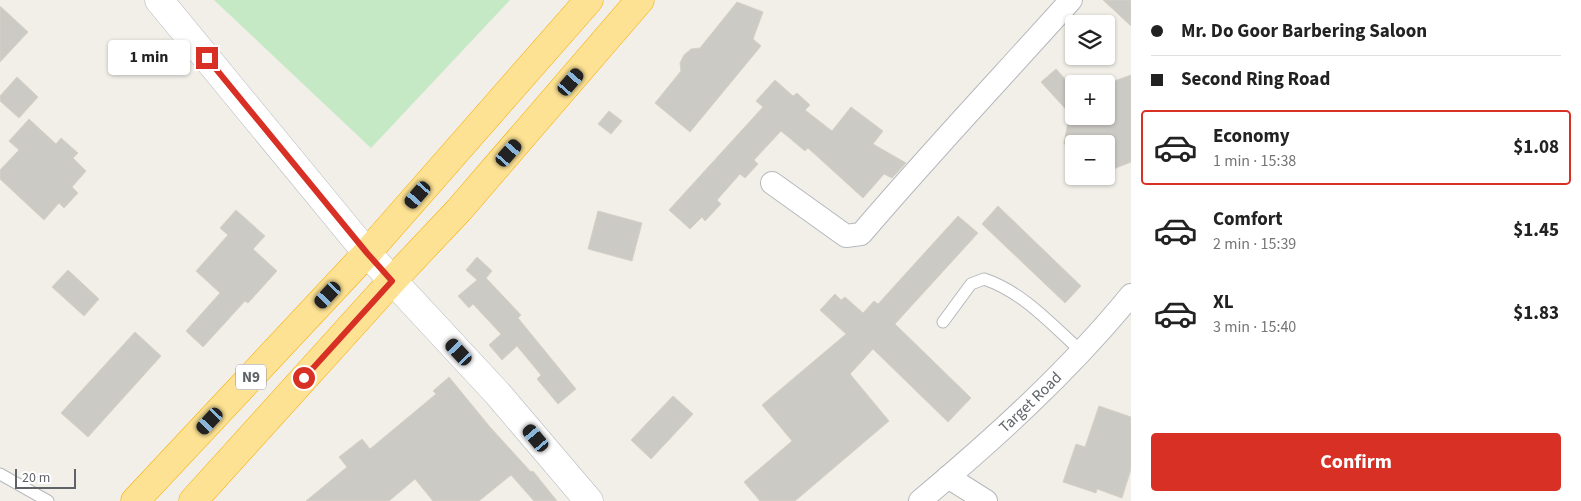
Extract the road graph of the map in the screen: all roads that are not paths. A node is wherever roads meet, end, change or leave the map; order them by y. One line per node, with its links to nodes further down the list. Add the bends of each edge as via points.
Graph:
1 (160, 0): 6 (main road)
2 (589, 0): 6 (highway, N9)
3 (640, 0): 7 (highway, N9, via 459,210)
4 (1071, 0): 5 (street, via 860,234 846,236)
5 (772, 183)
6 (367, 253): 7 (main road); 14 (highway, N9)
7 (392, 281): 15 (highway, N9); 16 (main road, via 498,394)
8 (1131, 296): 10 (street, Target Road)
9 (943, 322): 10 (lane, via 971,284 984,279 1024,299)
10 (1081, 351): 12 (street, Target Road)
11 (0, 474): 13 (lane)
12 (948, 477): 17 (street, Target Road); 18 (street)
13 (48, 501)
14 (135, 501)
15 (194, 501)
16 (589, 501)
17 (920, 501)
18 (986, 501)

